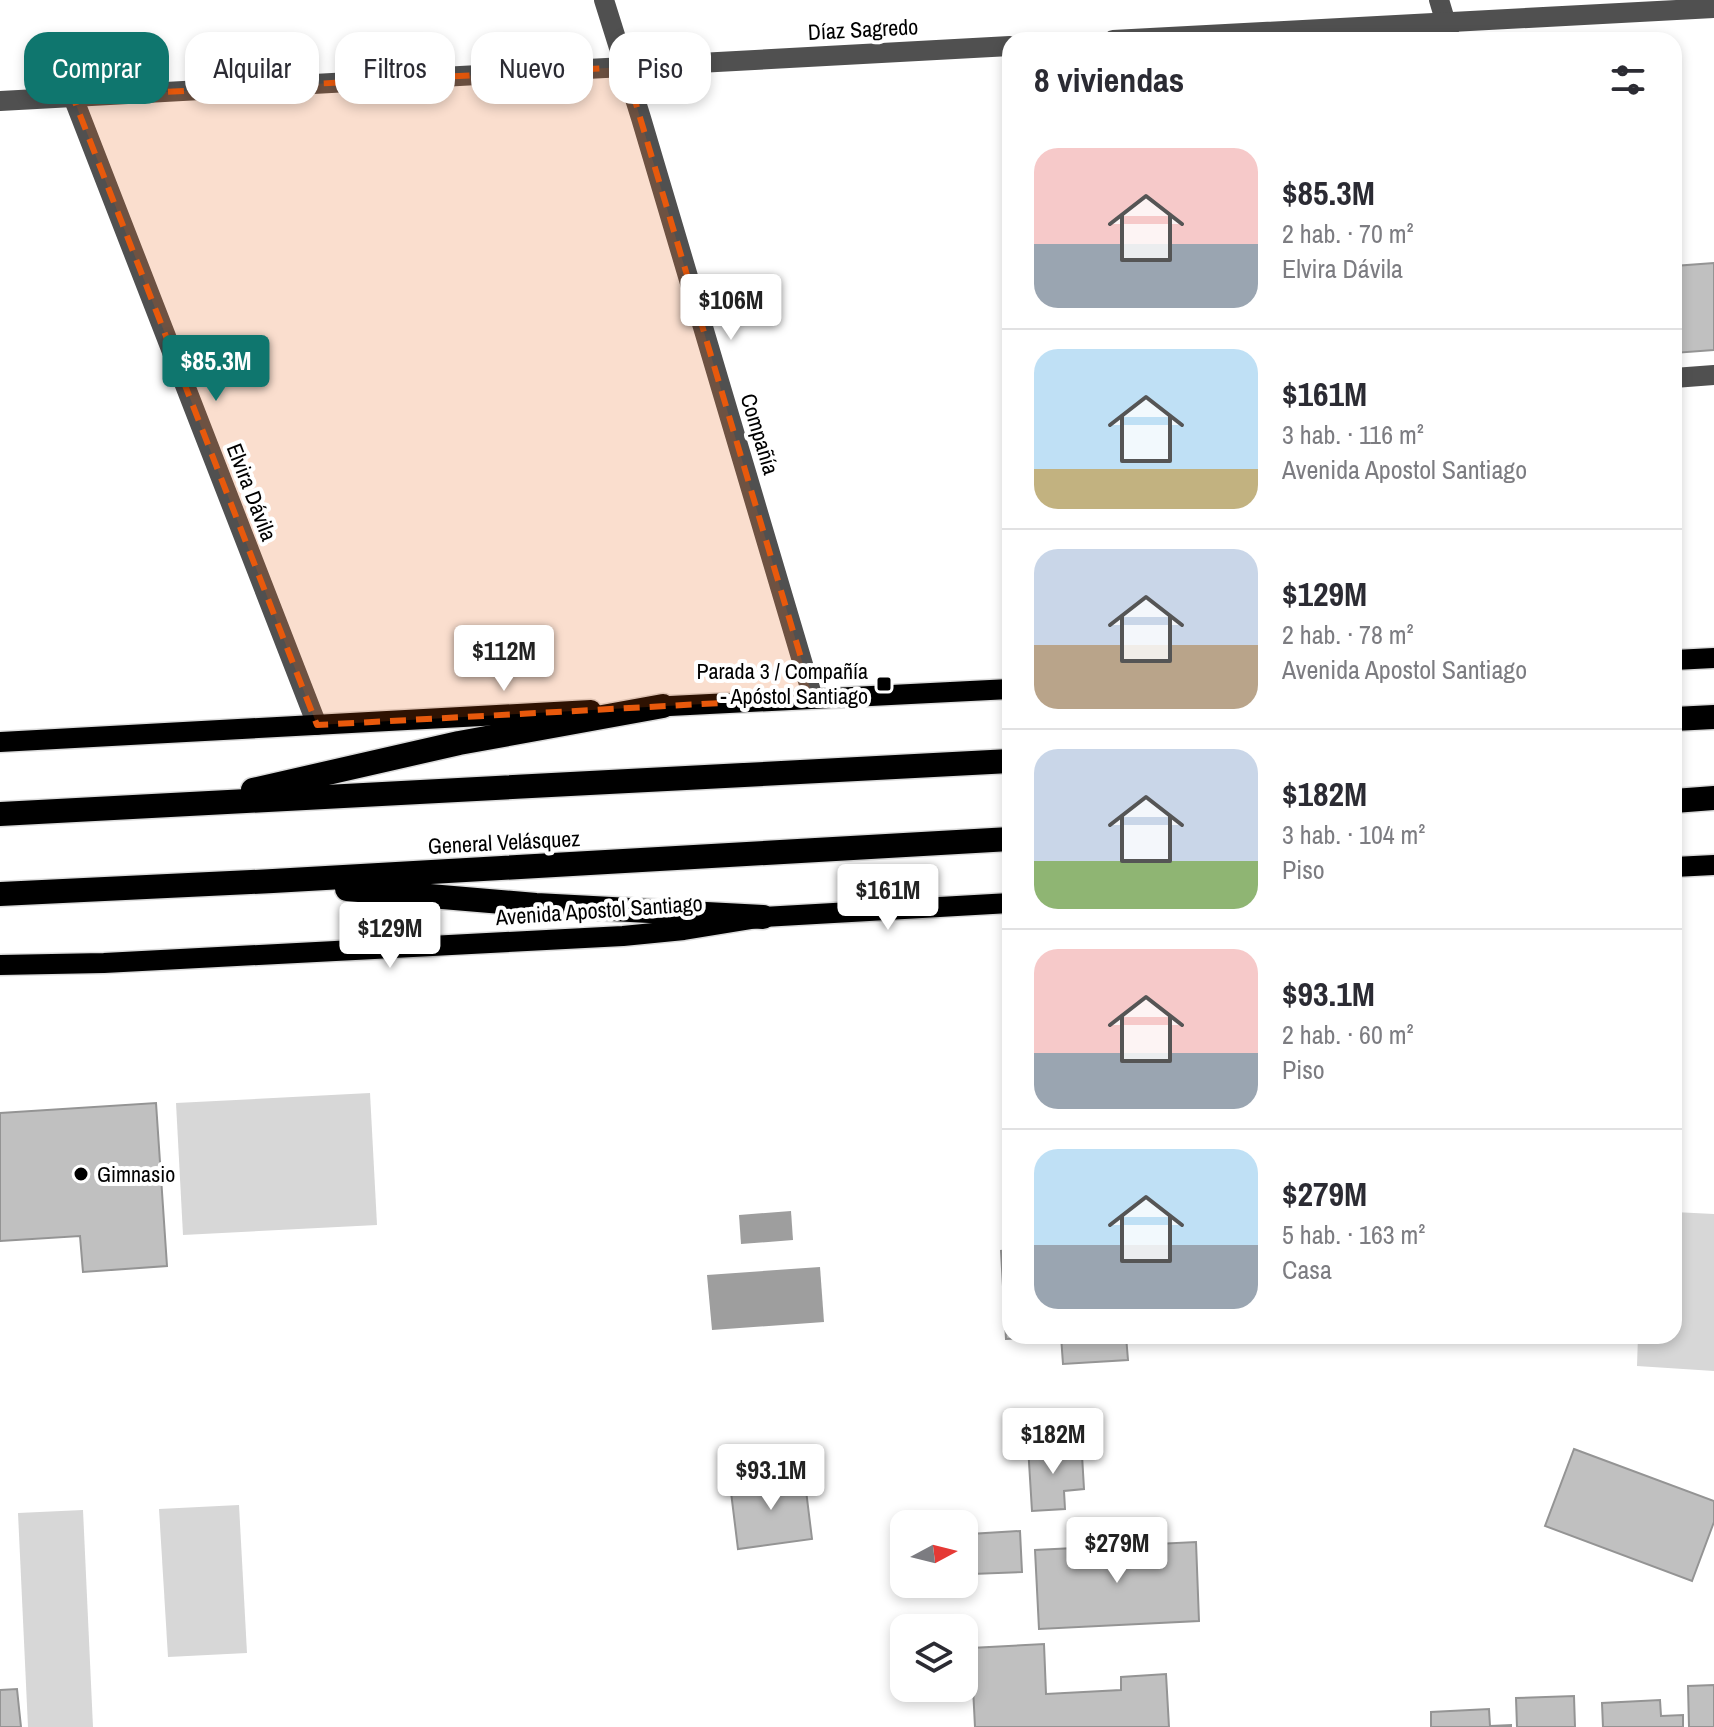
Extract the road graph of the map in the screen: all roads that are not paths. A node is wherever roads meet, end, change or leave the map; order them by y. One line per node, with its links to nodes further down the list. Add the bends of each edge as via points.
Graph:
1 (604, 0): 5 (street, Compañía)
2 (1439, 0): 4 (street)
3 (1714, 8): 4 (street)
4 (1448, 31): 6 (street)
5 (614, 32)
6 (1411, 32)
7 (1002, 46): 8 (street, Díaz Sagredo)
8 (711, 62)
9 (609, 68): 10 (street, Díaz Sagredo)
10 (169, 92)
11 (24, 100): 12 (street, Díaz Sagredo)
12 (0, 101)
13 (76, 104): 24 (street, Elvira Dávila)
14 (636, 104): 20 (street, Compañía)
15 (1714, 375): 16 (street)
16 (1682, 377)
17 (1714, 658): 18 (main road)
18 (1682, 660)
19 (1002, 689): 20 (main road)
20 (813, 698): 21 (main road)
21 (663, 706): 24 (main road); 29 (highway, via 459,743)
22 (1714, 717): 23 (highway)
23 (1682, 719)
24 (317, 725): 25 (main road)
25 (0, 742)
26 (1002, 761): 29 (highway)
27 (1714, 798): 28 (highway)
28 (1682, 800)
29 (184, 805): 30 (highway)
30 (0, 814)
31 (1002, 839): 34 (highway, General Velásquez)
32 (1714, 865): 33 (main road)
33 (1682, 867)
34 (273, 881): 35 (highway, General Velásquez); 37 (highway, via 536,905)
35 (0, 894)
36 (1002, 903): 37 (main road, Avenida Apostol Santiago)
37 (763, 917): 38 (main road, Avenida Apostol Santiago, via 623,936)
38 (0, 965)

